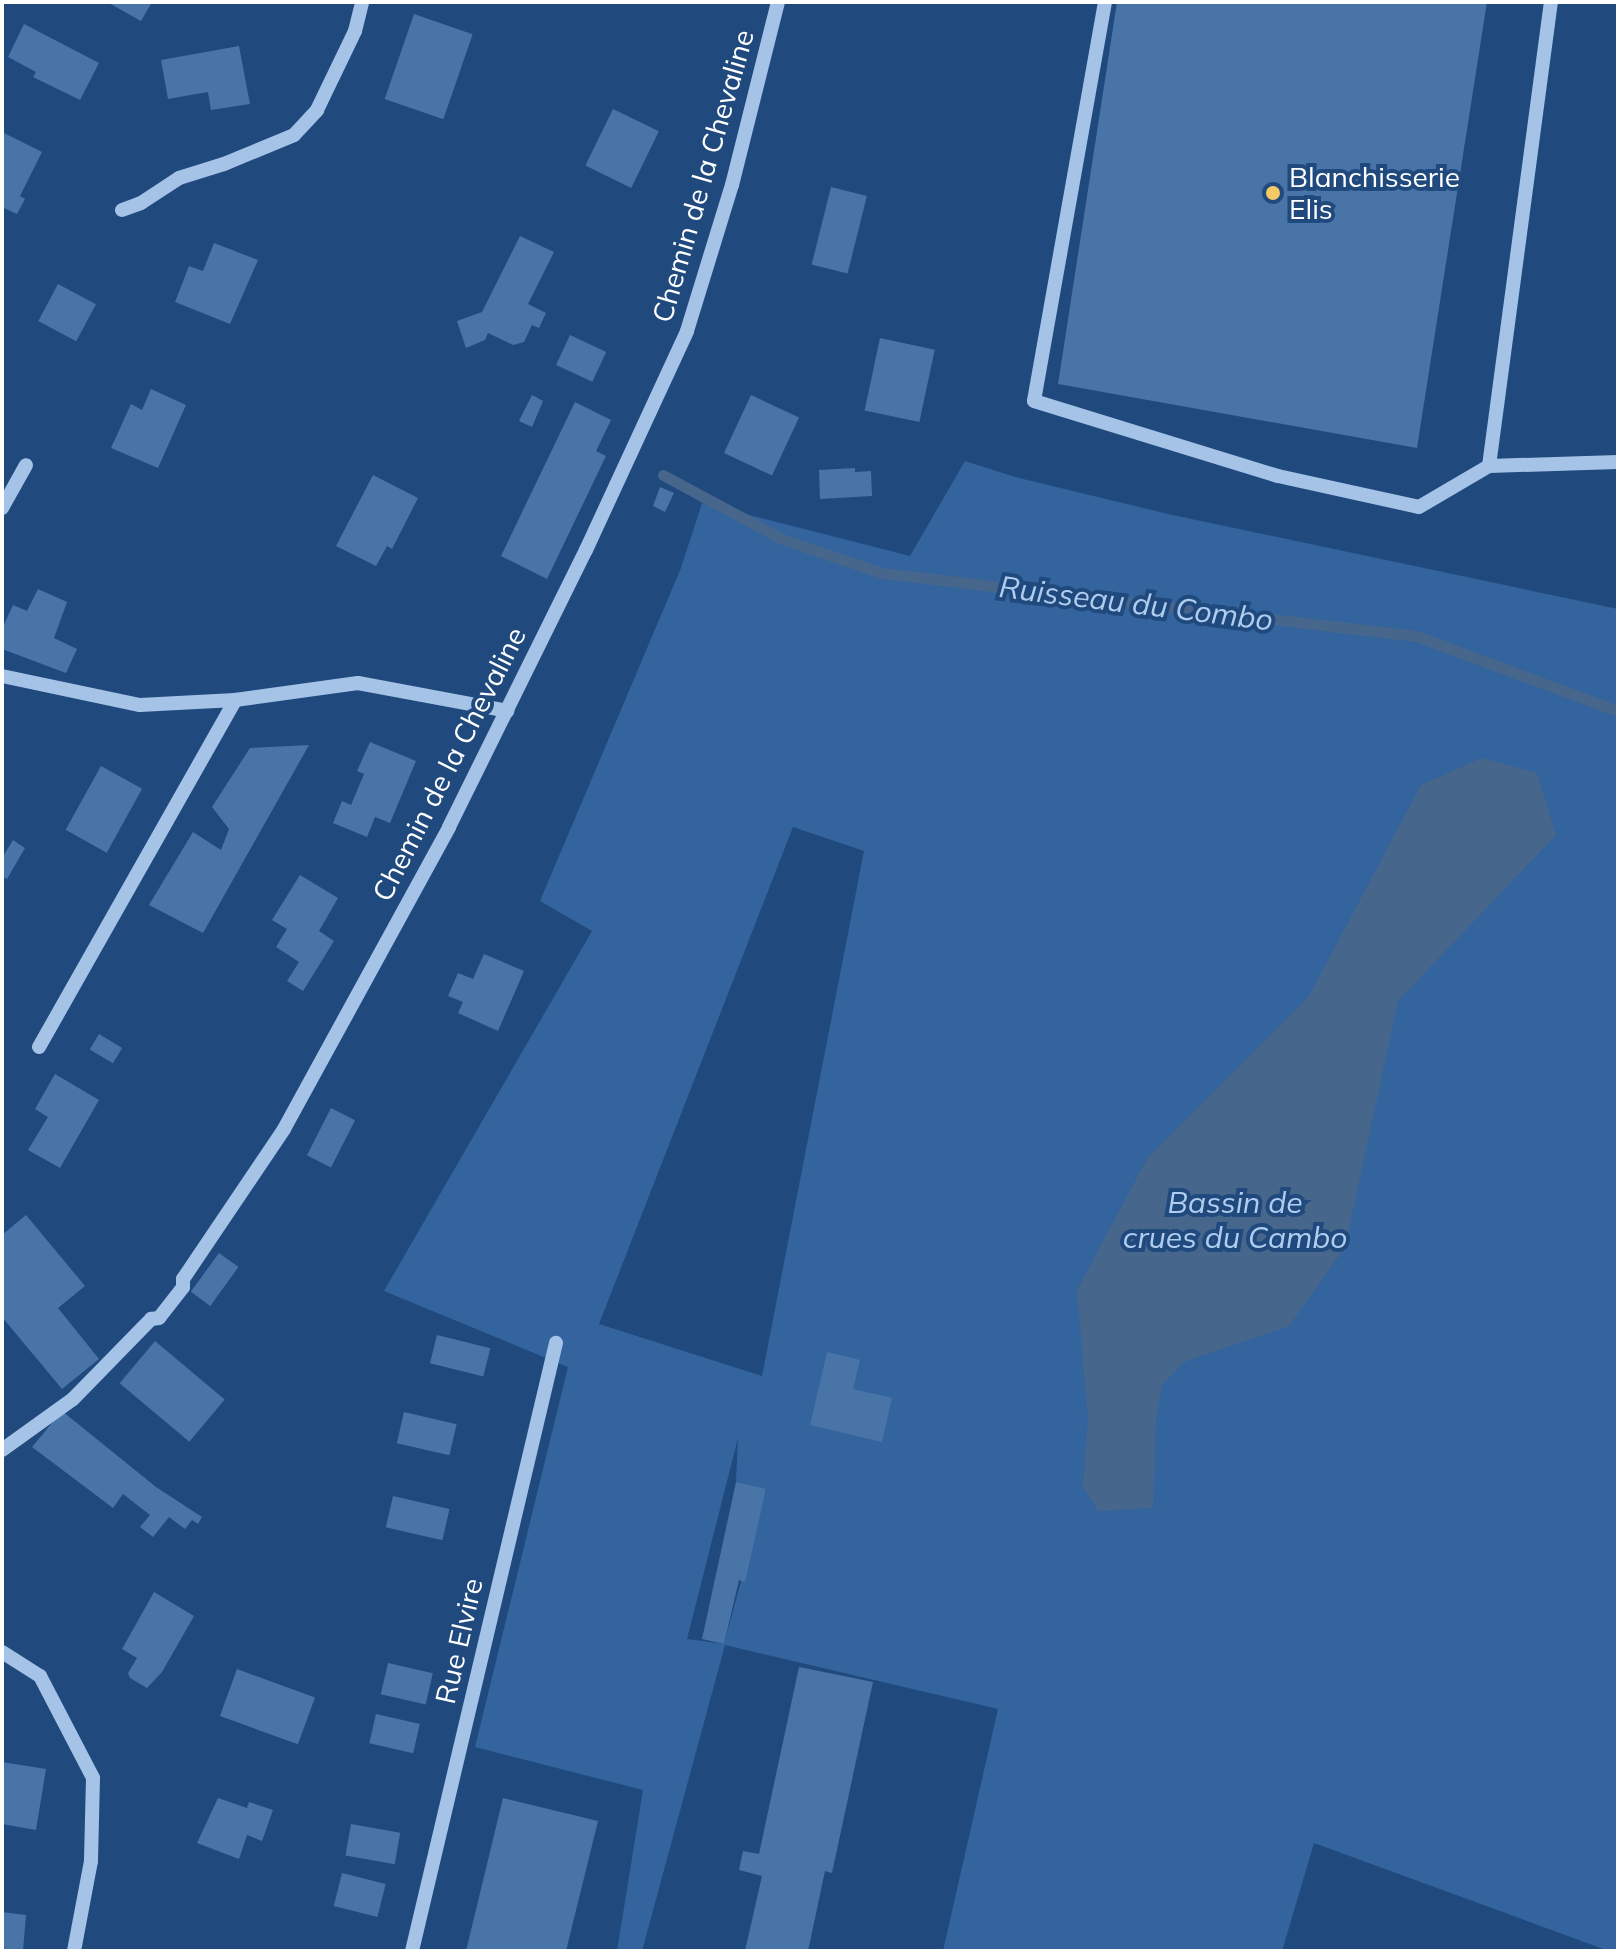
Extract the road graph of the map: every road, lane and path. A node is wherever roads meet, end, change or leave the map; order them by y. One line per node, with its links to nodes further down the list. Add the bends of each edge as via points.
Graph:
1 (362, 2): 5 (street, via 355,31 317,110 294,135 179,178)
2 (778, 2): 12 (street, Chemin de la Chevaline, via 732,185 687,331)
3 (1105, 2): 8 (street, via 1034,401 1278,476 1419,507)
4 (1551, 2): 8 (street)
5 (122, 210)
6 (1618, 462): 8 (street)
7 (26, 465): 9 (street)
8 (1489, 466)
9 (2, 508)
10 (2, 676): 11 (street, via 140,705)
11 (235, 700): 12 (street, via 358,683); 13 (street)
12 (507, 711): 15 (street, Chemin de la Chevaline, via 284,1129 183,1279 183,1287 159,1318 151,1319 73,1399)
13 (39, 1047)
14 (556, 1343): 18 (street, Rue Elvire)
15 (2, 1450)
16 (2, 1652): 17 (street, via 40,1676 93,1778 91,1861)
17 (74, 1951)
18 (412, 1951)

